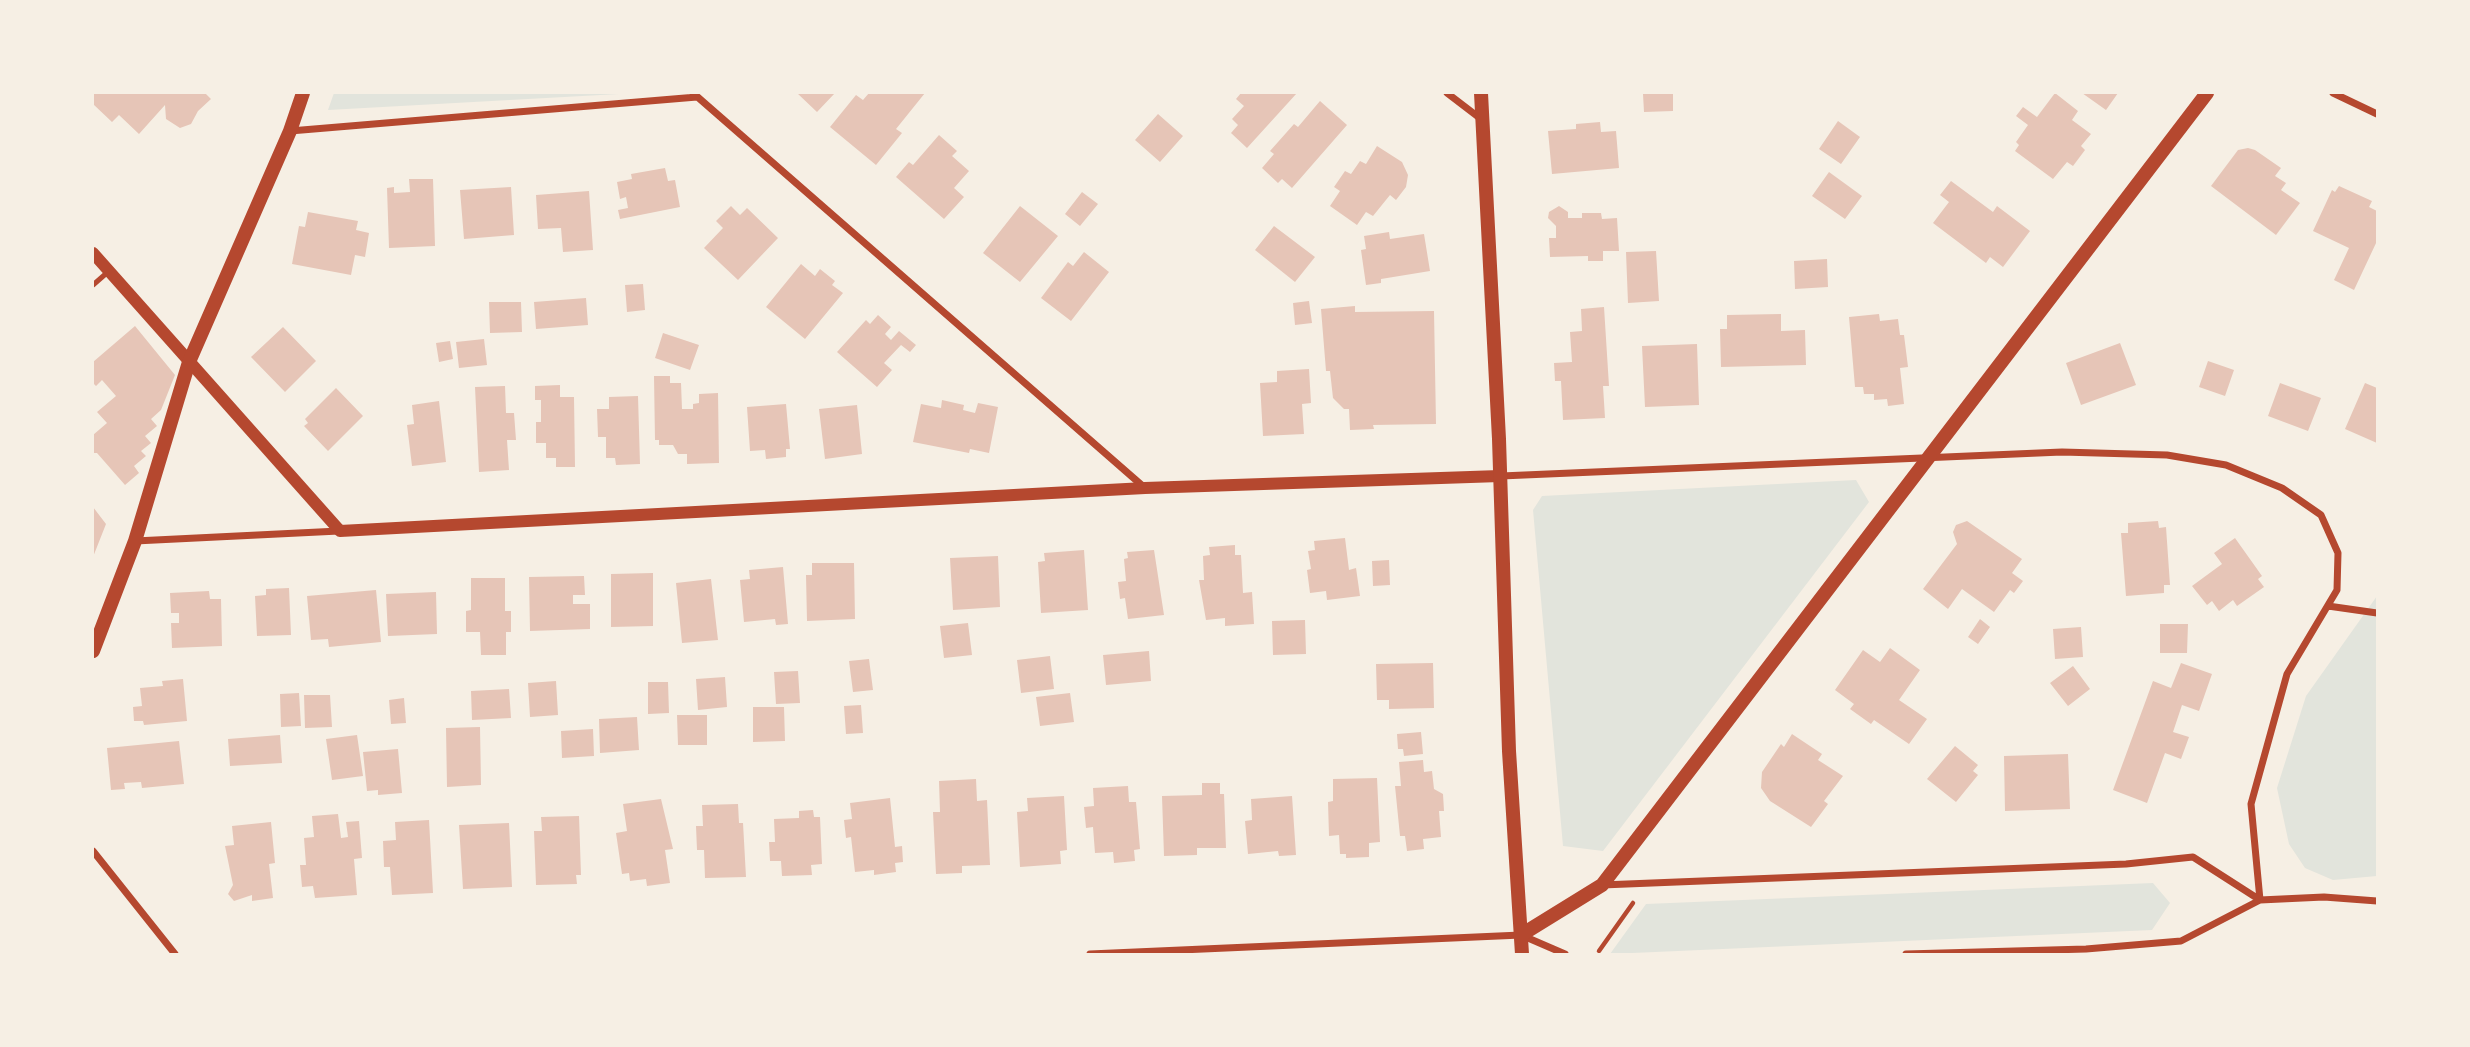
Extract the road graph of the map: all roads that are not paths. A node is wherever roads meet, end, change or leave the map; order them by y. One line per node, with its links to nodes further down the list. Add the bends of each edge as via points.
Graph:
1 (303, 93): 9 (main road)
2 (1447, 93): 8 (street)
3 (1480, 93): 8 (main road)
4 (2207, 93): 14 (main road)
5 (2333, 93): 7 (street)
6 (695, 95): 9 (street); 16 (street)
7 (2377, 114)
8 (1481, 119): 15 (main road)
9 (290, 131): 13 (main road)
10 (93, 253): 11 (street)
11 (109, 271): 12 (lane); 13 (street)
12 (93, 285)
13 (189, 362): 17 (street); 18 (main road)
14 (1930, 456): 15 (street); 19 (street, via 2166,455 2226,465 2283,488 2321,515 2338,553 2337,590); 23 (main road)
15 (1500, 476): 16 (street); 26 (main road, via 1509,751)
16 (1145, 488): 17 (street)
17 (340, 531): 18 (street)
18 (135, 541): 21 (main road)
19 (2328, 606): 20 (street); 24 (street, via 2287,674 2251,804)
20 (2377, 613)
21 (93, 651)
22 (93, 851): 27 (street)
23 (1602, 886): 24 (street, via 2126,864 2193,857); 26 (main road)
24 (2260, 900): 25 (street, via 2324,897); 31 (street, via 2181,941 2086,949)
25 (2377, 901)
26 (1521, 935): 28 (street); 29 (main road); 30 (street)
27 (175, 954)
28 (1090, 954)
29 (1522, 954)
30 (1565, 954)
31 (1906, 954)

